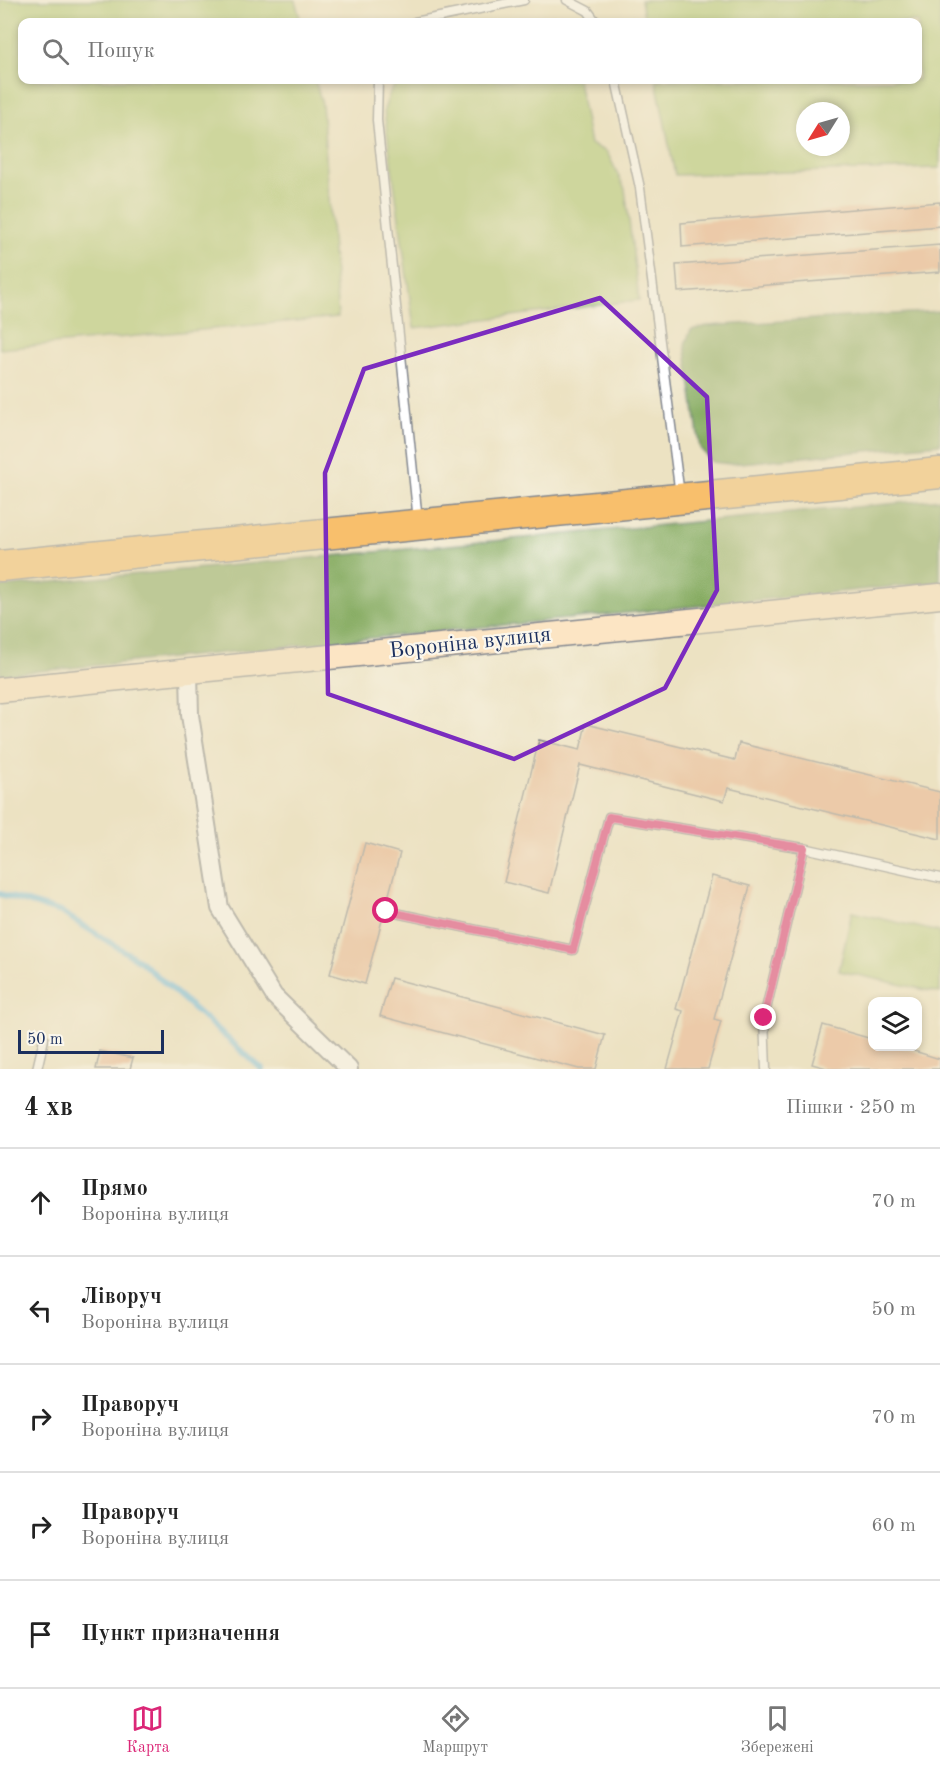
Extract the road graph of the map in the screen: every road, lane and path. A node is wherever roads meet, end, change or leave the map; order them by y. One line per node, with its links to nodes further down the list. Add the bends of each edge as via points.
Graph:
1 (524, 0): 3 (lane)
2 (567, 0): 4 (lane)
3 (435, 18)
4 (593, 18)
5 (378, 84): 9 (lane, via 376,120)
6 (616, 84): 8 (lane, via 640,188)
7 (940, 473): 8 (highway)
8 (680, 498): 9 (highway)
9 (419, 525): 10 (highway)
10 (0, 566)
11 (940, 596): 12 (street, Вороніна вулиця)
12 (189, 672): 13 (street, Вороніна вулиця); 19 (street, via 190,715 219,908 274,996)
13 (0, 690)
14 (804, 848): 15 (lane); 16 (lane, via 609,817 573,950); 20 (lane, via 764,1018)
15 (940, 878)
16 (386, 911)
17 (44, 1039): 18 (lane)
18 (37, 1069)
19 (349, 1069)
20 (766, 1069)

